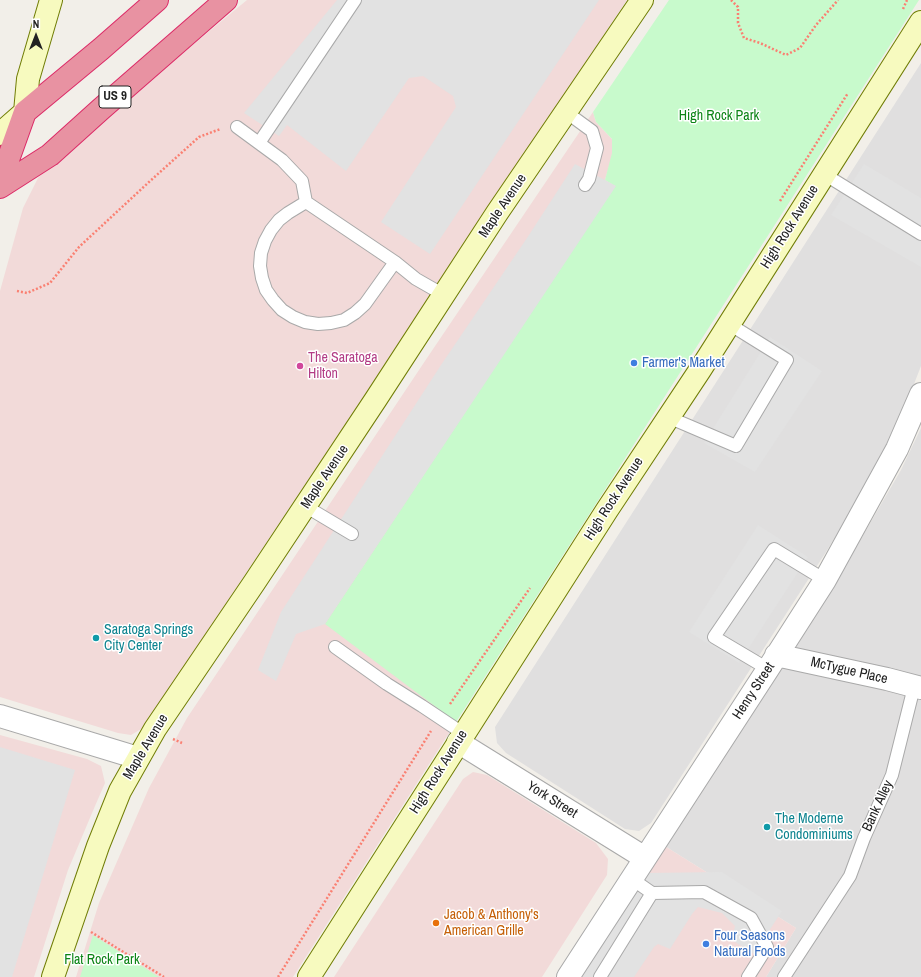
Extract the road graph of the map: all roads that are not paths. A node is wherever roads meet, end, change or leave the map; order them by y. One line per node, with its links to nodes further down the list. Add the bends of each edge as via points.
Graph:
1 (51, 0): 7 (street, via 28,78)
2 (157, 0): 7 (highway)
3 (226, 0): 15 (highway, US 9, via 50,154)
4 (356, 0): 11 (lane)
5 (642, 0): 8 (street, Maple Avenue)
6 (921, 22): 12 (street, High Rock Avenue)
7 (25, 112): 10 (street); 13 (highway)
8 (566, 112): 14 (lane, via 592,131 597,148); 19 (street, Maple Avenue)
9 (237, 126): 11 (lane)
10 (0, 134)
11 (259, 143): 16 (lane, via 282,160 302,181)
12 (824, 174): 17 (lane); 20 (street, High Rock Avenue)
13 (0, 182)
14 (585, 185)
15 (0, 187)
16 (306, 202): 18 (lane); 18 (lane, via 279,220 271,230 261,253 260,266 266,290 272,300 292,317 318,324 344,320 366,304)
17 (921, 234)
18 (395, 262): 19 (lane, via 416,279)
19 (444, 295): 23 (street, Maple Avenue)
20 (729, 324): 22 (street, High Rock Avenue); 22 (lane, via 787,360 736,446)
21 (921, 394): 25 (street, Henry Street, via 897,449)
22 (668, 417): 30 (street, High Rock Avenue)
23 (305, 506): 24 (lane); 31 (street, Maple Avenue)
24 (352, 534)
25 (825, 580): 27 (street, Henry Street); 27 (lane, via 774,549 714,637)
26 (335, 648): 30 (lane, via 422,706)
27 (772, 662): 28 (street, McTygue Place, via 887,679); 32 (street, Henry Street)
28 (918, 687): 40 (lane, Bank Alley, via 892,775 850,876)
29 (0, 716): 31 (street)
30 (461, 738): 32 (street, York Street); 36 (street, High Rock Avenue)
31 (138, 758): 35 (street, Maple Avenue, via 120,791 98,846)
32 (645, 858): 33 (street, Henry Street)
33 (632, 879): 34 (lane); 37 (street, Henry Street)
34 (652, 893): 38 (lane); 39 (lane, via 704,892 751,918 767,947)
35 (53, 977)
36 (309, 977)
37 (568, 977)
38 (600, 977)
39 (748, 977)
40 (784, 977)

